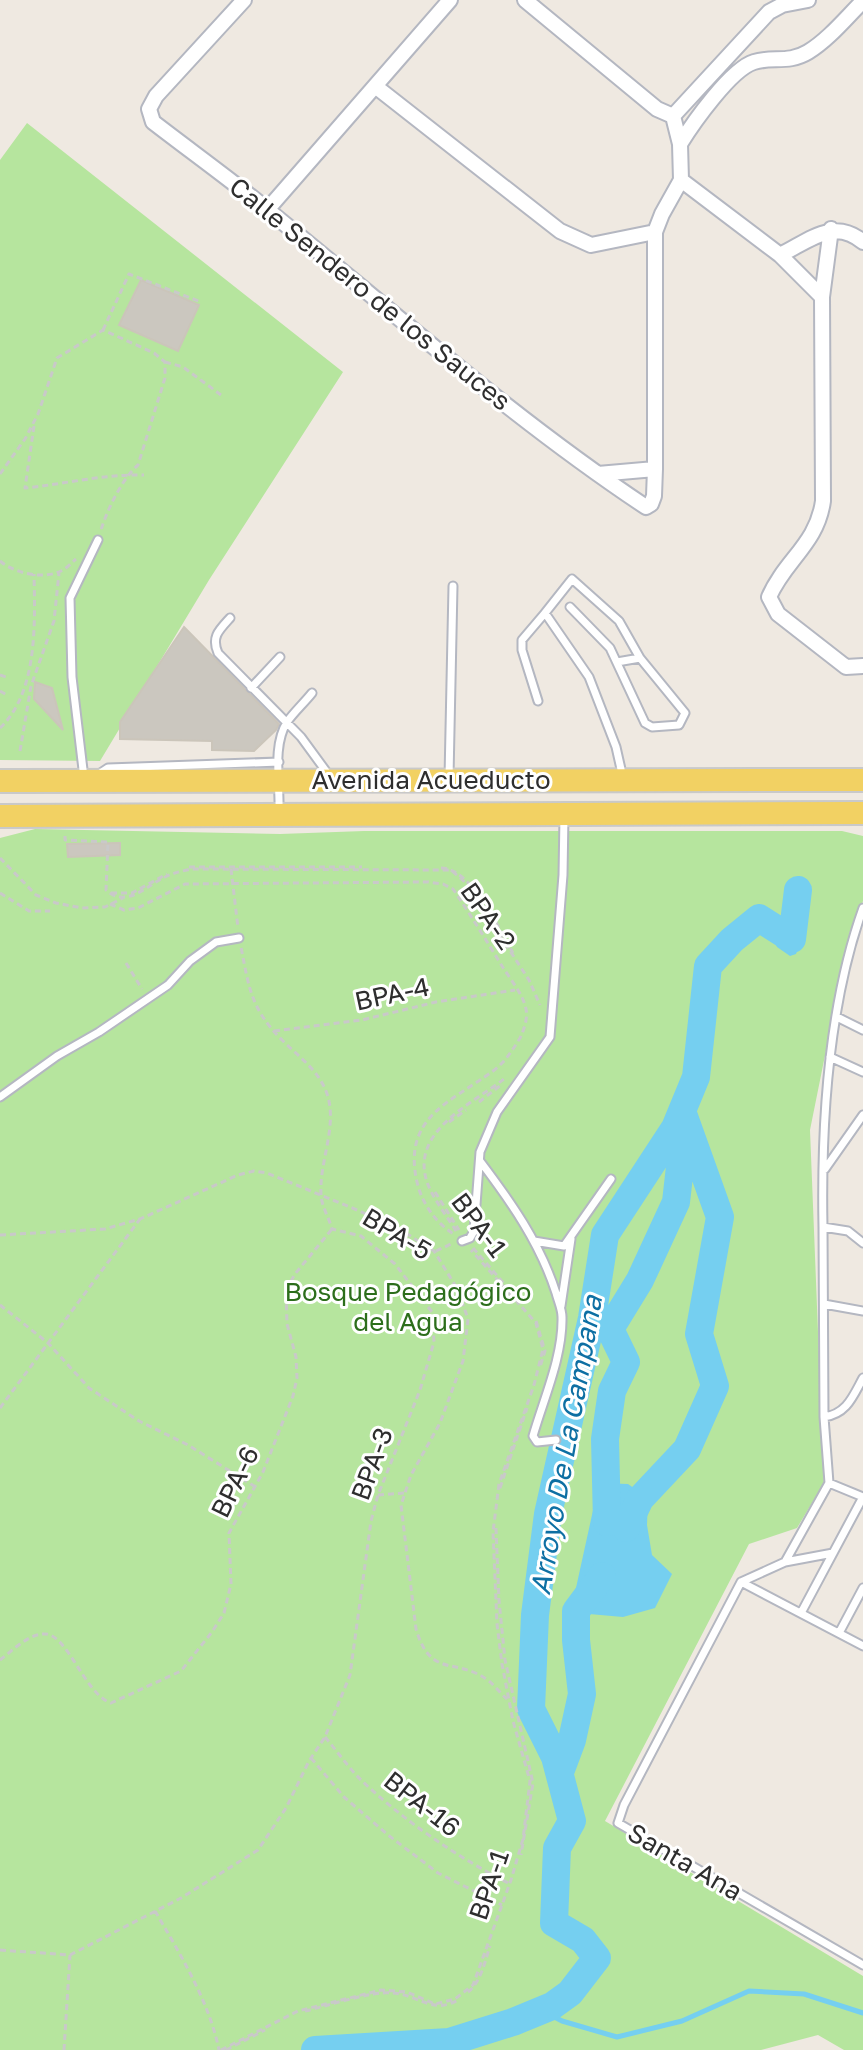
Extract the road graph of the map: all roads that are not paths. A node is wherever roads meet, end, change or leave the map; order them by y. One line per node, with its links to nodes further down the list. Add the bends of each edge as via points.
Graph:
1 (244, 0): 10 (street, Calle Sendero de los Sauces, via 149,109 153,122)
2 (450, 0): 6 (street)
3 (527, 0): 7 (street, via 657,109)
4 (808, 0): 7 (street, via 769,12)
5 (863, 1): 8 (street, via 811,51 794,59 753,62 738,71)
6 (375, 86): 10 (street); 12 (street, via 560,231 591,245)
7 (673, 116): 8 (street)
8 (680, 144): 9 (street)
9 (681, 180): 12 (street, Calle Sendero de los Sauces); 14 (street)
10 (267, 210): 17 (street, Calle Sendero de los Sauces)
11 (831, 229): 13 (street, via 847,231); 14 (street); 15 (street)
12 (655, 232): 16 (street, Calle Sendero de los Sauces)
13 (863, 242)
14 (780, 255): 15 (street)
15 (822, 297): 26 (street, via 820,519 769,597 778,614 846,667)
16 (655, 469): 17 (street); 17 (street, Calle Sendero de los Sauces, via 654,496 646,507)
17 (598, 474)
18 (98, 540): 32 (lane, via 70,598 72,677)
19 (453, 586): 34 (lane)
20 (570, 607): 25 (lane)
21 (545, 613): 24 (lane, via 572,579 619,621); 29 (lane, via 522,640); 35 (lane, via 589,677)
22 (230, 618): 27 (lane, via 214,644)
23 (280, 657): 27 (lane)
24 (640, 658): 25 (lane); 25 (lane, via 684,708 679,725 645,723)
25 (617, 662)
26 (863, 666)
27 (251, 688): 30 (lane)
28 (312, 693): 30 (lane)
29 (538, 701)
30 (286, 723): 31 (lane, via 278,750); 33 (lane)
31 (279, 772): 32 (lane, via 108,768); 33 (main road, Avenida Acueducto); 38 (main road, Avenida Acueducto); 42 (lane)
32 (88, 780): 37 (main road, Avenida Acueducto); 38 (main road, Avenida Acueducto)
33 (332, 780): 34 (main road, Avenida Acueducto)
34 (448, 780): 35 (main road, Avenida Acueducto)
35 (624, 780): 36 (main road, Avenida Acueducto)
36 (863, 780)
37 (0, 781)
38 (240, 781): 43 (main road)
39 (863, 813): 40 (main road, Avenida Acueducto)
40 (564, 814): 42 (main road, Avenida Acueducto); 52 (lane, via 550,1037 497,1112)
41 (0, 816): 43 (main road, Avenida Acueducto)
42 (279, 816): 43 (main road, Avenida Acueducto)
43 (239, 817)
44 (863, 908): 46 (lane)
45 (239, 938): 50 (lane, via 216,942 168,985)
46 (837, 1017): 47 (lane); 48 (lane)
47 (863, 1030)
48 (830, 1057): 49 (lane); 53 (lane)
49 (863, 1072)
50 (0, 1097)
51 (863, 1115): 53 (lane)
52 (480, 1161): 57 (lane, via 474,1231); 58 (lane)
53 (823, 1171): 55 (lane)
54 (611, 1179): 56 (lane)
55 (823, 1227): 59 (lane, via 848,1231); 60 (lane)
56 (571, 1236): 58 (lane, via 564,1246); 61 (lane)
57 (462, 1239)
58 (534, 1241): 61 (lane)
59 (863, 1243)
60 (824, 1304): 62 (lane); 64 (lane)
61 (560, 1308): 65 (lane, via 558,1347 533,1436 537,1442)
62 (863, 1311)
63 (863, 1378): 64 (lane, via 847,1407)
64 (824, 1417): 66 (lane)
65 (556, 1440)
66 (829, 1483): 67 (lane); 69 (lane)
67 (863, 1497): 68 (lane)
68 (833, 1553): 69 (lane); 72 (lane)
69 (785, 1562): 70 (lane)
70 (741, 1582): 72 (lane); 75 (lane, Santa Ana, via 618,1823)
71 (863, 1588): 73 (lane)
72 (801, 1613): 73 (lane)
73 (839, 1633): 74 (lane)
74 (863, 1646)
75 (863, 1965)

